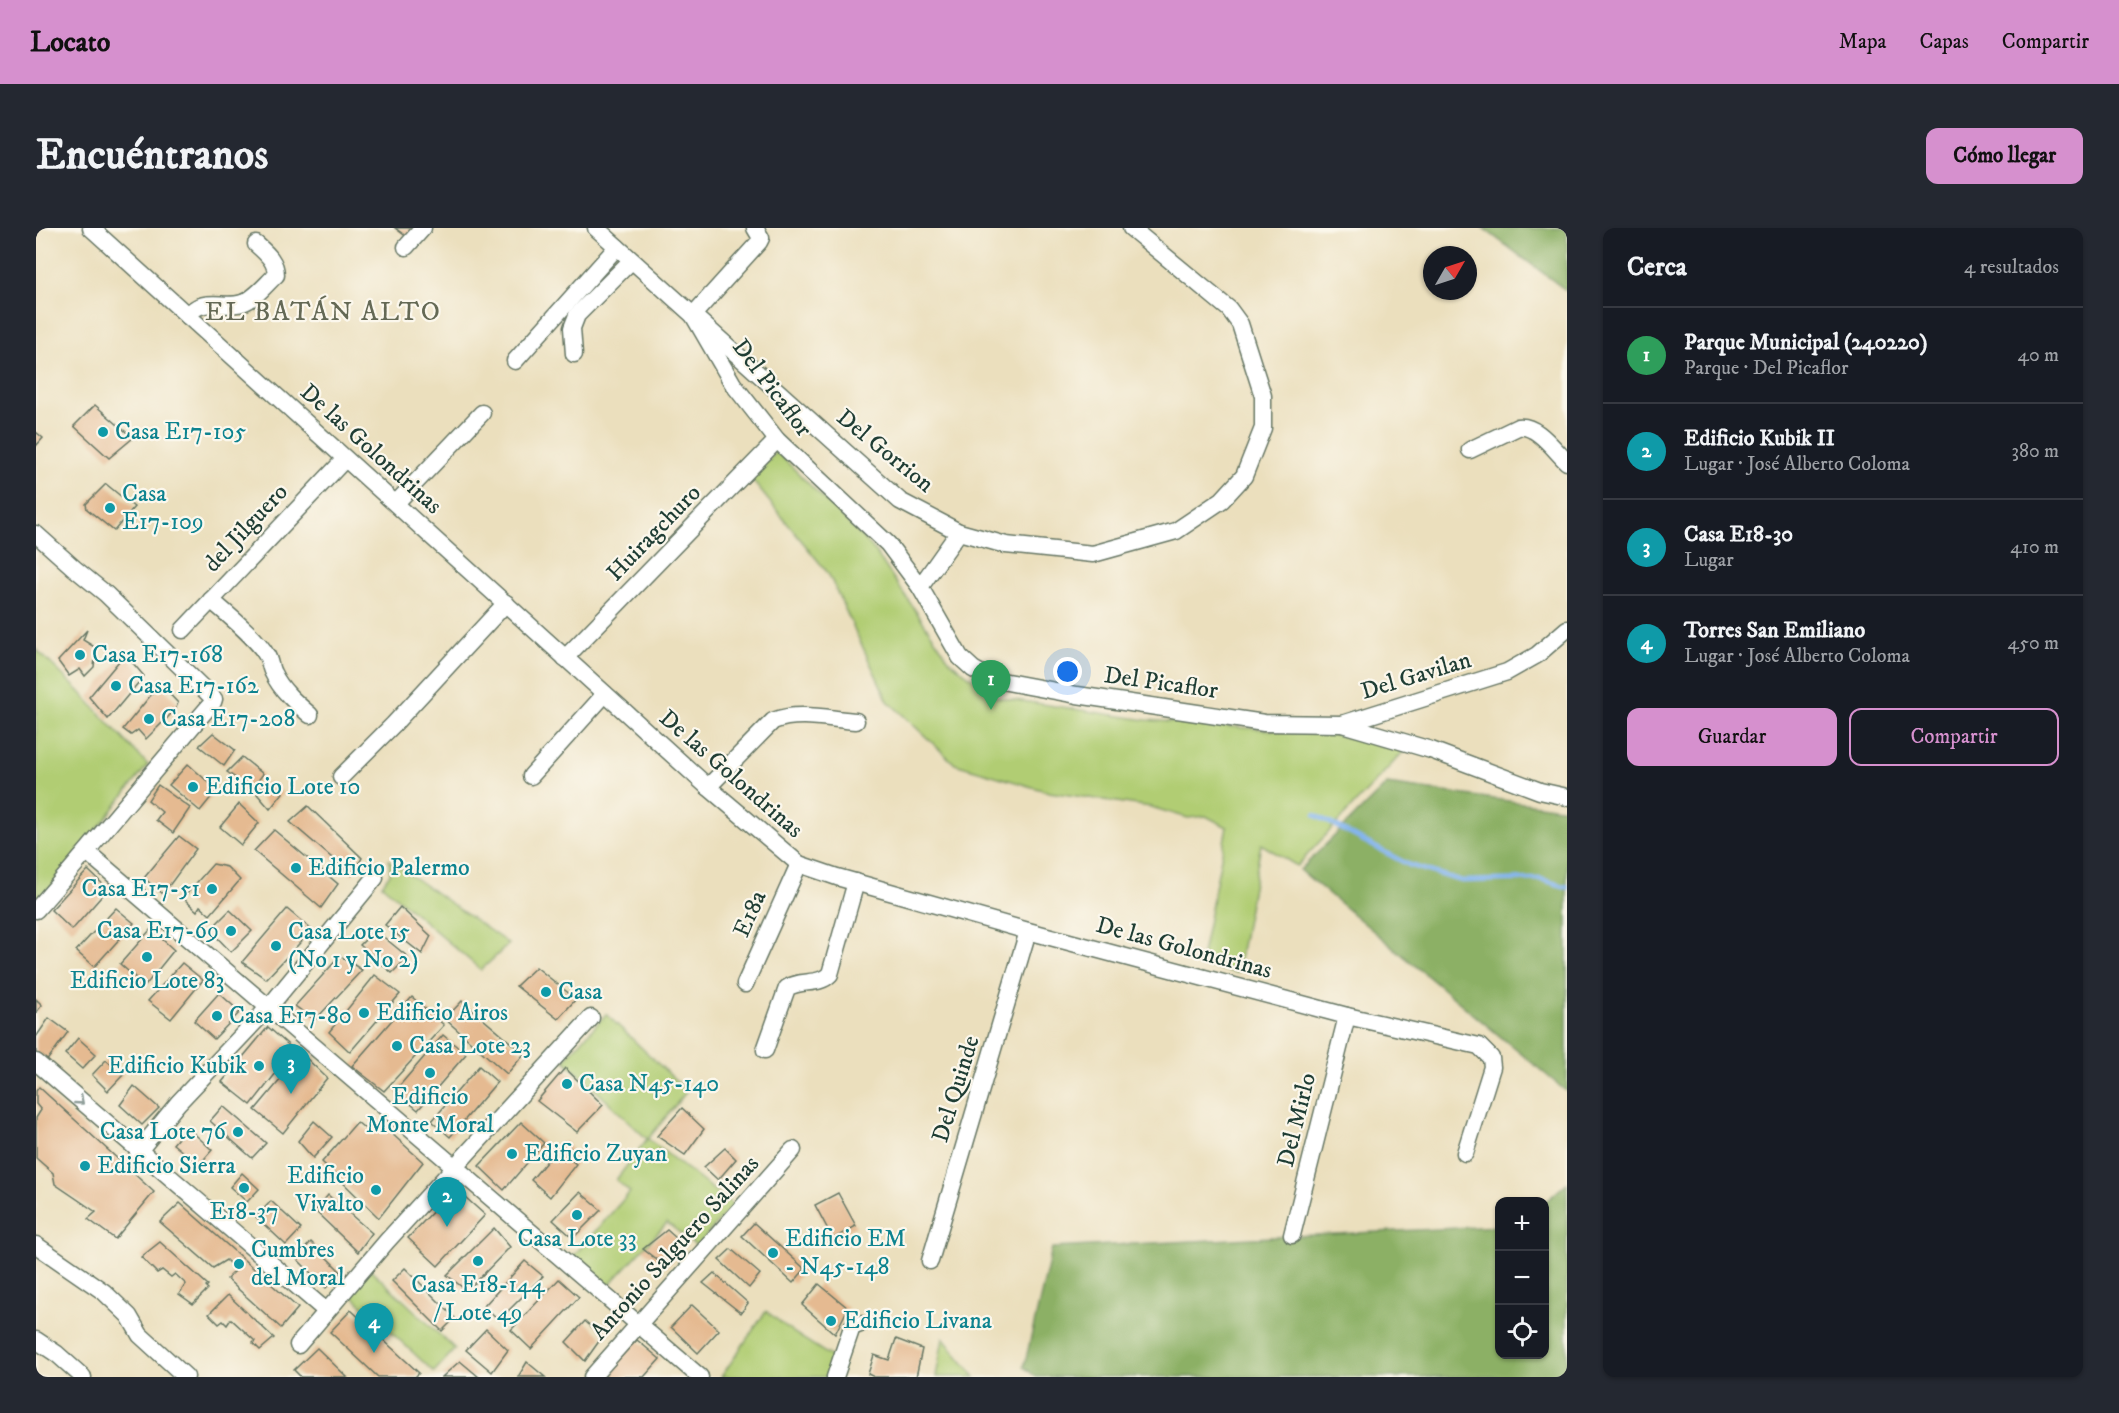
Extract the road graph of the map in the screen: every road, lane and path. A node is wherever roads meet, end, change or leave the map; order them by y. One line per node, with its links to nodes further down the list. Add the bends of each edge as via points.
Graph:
1 (92, 228): 11 (street, De las Golondrinas)
2 (423, 228): 7 (street)
3 (597, 228): 8 (street, Del Gorrion)
4 (755, 228): 10 (street, via 761,238 759,242)
5 (1131, 228): 20 (street, Del Gorrion, via 1229,309 1240,324 1263,396 1263,428 1244,476 1222,500 1176,531 1093,554 1006,545)
6 (256, 244): 11 (street, via 276,267 276,275 242,303 200,306)
7 (406, 247)
8 (617, 247): 9 (street, Del Gorrion); 13 (street)
9 (631, 261): 10 (street, Del Gorrion); 12 (street, via 577,315 572,328)
10 (693, 315): 15 (street, Del Picaflor, via 733,384); 20 (street, Del Gorrion, via 900,501)
11 (188, 316): 17 (street, De las Golondrinas)
12 (574, 354)
13 (515, 361)
14 (482, 413): 19 (street)
15 (777, 440): 22 (street, Del Picaflor, via 888,544); 27 (street, Huiragchuro)
16 (1470, 450): 18 (street, via 1526,426)
17 (345, 459): 19 (street, De las Golondrinas); 23 (street, del Jilguero)
18 (1567, 462)
19 (396, 503): 24 (street, De las Golondrinas)
20 (959, 532): 22 (street)
21 (36, 534): 37 (street, via 106,594 214,699)
22 (920, 587): 31 (street, Del Picaflor, via 960,657 991,679)
23 (212, 600): 26 (street, del Jilguero); 29 (street, via 268,656 279,682)
24 (506, 603): 27 (street, De las Golondrinas); 33 (street)
25 (1567, 629): 32 (street, Del Gavilan, via 1537,655 1507,672)
26 (183, 630)
27 (566, 658): 28 (street, De las Golondrinas)
28 (605, 694): 34 (street); 35 (street, De las Golondrinas)
29 (310, 715)
30 (856, 721): 35 (street, via 797,716 773,722)
31 (1264, 723): 32 (street, Del Gavilan)
32 (1342, 724): 36 (street)
33 (341, 777)
34 (531, 777)
35 (708, 788): 38 (street, De las Golondrinas)
36 (1567, 797)
37 (87, 852): 41 (street); 44 (street)
38 (799, 864): 40 (street, De las Golondrinas); 43 (street, E18a)
39 (375, 878): 44 (street)
40 (856, 882): 42 (street, De las Golondrinas); 47 (street, via 830,974 820,981 788,988)
41 (36, 910)
42 (1028, 931): 45 (street, De las Golondrinas); 55 (street, Del Quinde)
43 (745, 984)
44 (269, 1006): 50 (street); 52 (street)
45 (1347, 1016): 51 (street, De las Golondrinas, via 1479,1046 1491,1058 1492,1067); 53 (street, Del Mirlo)
46 (591, 1018): 52 (street)
47 (765, 1050)
48 (36, 1062): 50 (street, one-way to 50)
49 (793, 1150): 57 (street, Antonio Salguero Salinas)
50 (138, 1152): 56 (street)
51 (1465, 1153)
52 (456, 1166): 56 (street); 57 (street)
53 (1292, 1235)
54 (36, 1245): 59 (street, via 104,1292 129,1316)
55 (930, 1261)
56 (326, 1311): 61 (street)
57 (638, 1324): 65 (street, Antonio Salguero Salinas); 66 (street)
58 (861, 1324): 67 (street, via 852,1327)
59 (140, 1335): 63 (street); 64 (street)
60 (36, 1340): 62 (street)
61 (298, 1345)
62 (83, 1377)
63 (168, 1377)
64 (186, 1377)
65 (592, 1377)
66 (700, 1377)
67 (835, 1377)

